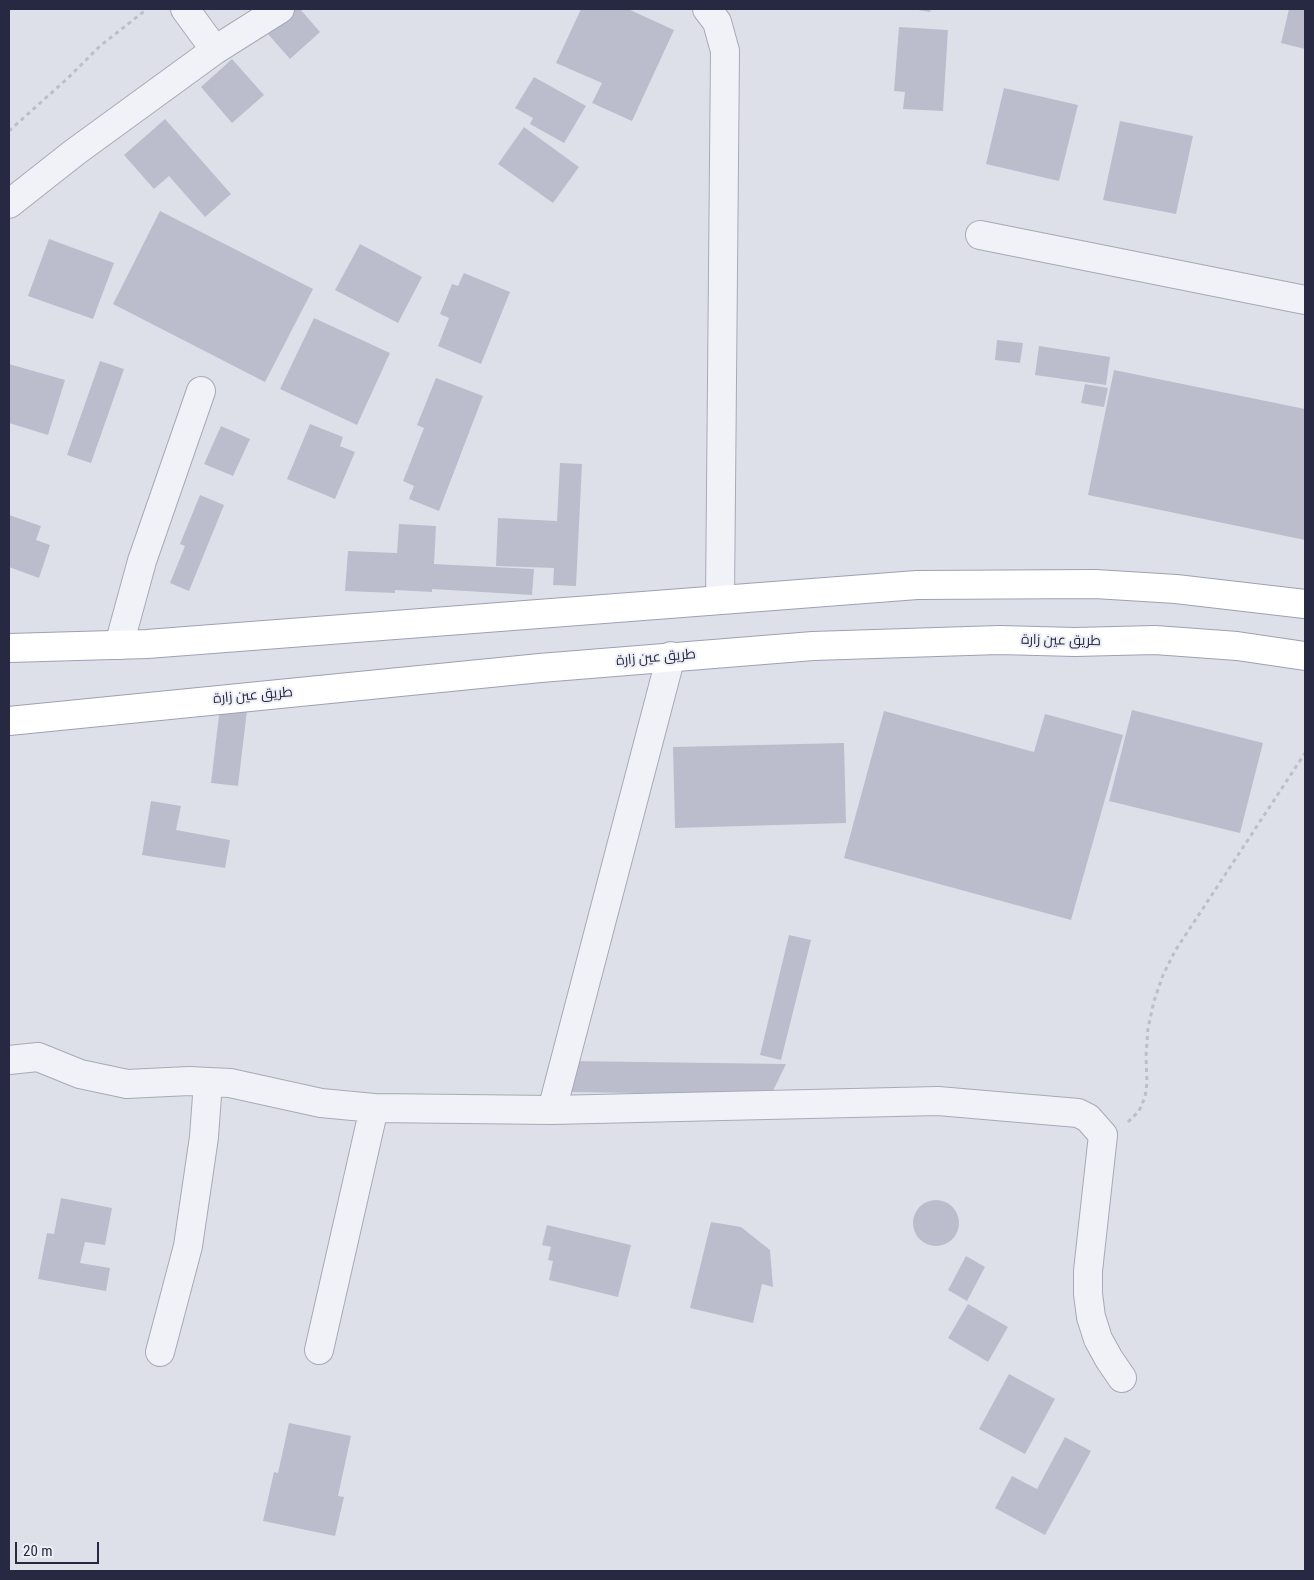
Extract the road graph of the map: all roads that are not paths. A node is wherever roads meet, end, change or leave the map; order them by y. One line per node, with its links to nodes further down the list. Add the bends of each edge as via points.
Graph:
1 (185, 9): 4 (street)
2 (280, 9): 4 (street)
3 (707, 9): 9 (street, via 717,22 725,51)
4 (215, 50): 5 (street)
5 (9, 204)
6 (980, 235): 7 (street)
7 (1305, 300)
8 (201, 391): 11 (street, via 142,561)
9 (720, 599): 10 (main road, via 918,585 1005,583 1095,584); 11 (main road)
10 (1305, 604)
11 (119, 645): 12 (main road)
12 (9, 648)
13 (671, 656): 14 (main road, طريق عين زارة, via 813,646 999,640 1155,640 1238,646); 15 (main road, طريق عين زارة); 19 (street)
14 (1305, 656)
15 (9, 721)
16 (9, 1060): 17 (street, via 38,1057 80,1074 127,1084)
17 (208, 1082): 18 (street); 21 (street, via 190,1237)
18 (374, 1108): 19 (street); 20 (street)
19 (552, 1110): 22 (street, via 946,1102 1066,1110 1088,1118 1103,1135 1088,1272 1091,1317 1108,1359)
20 (319, 1350)
21 (160, 1352)
22 (1122, 1378)

